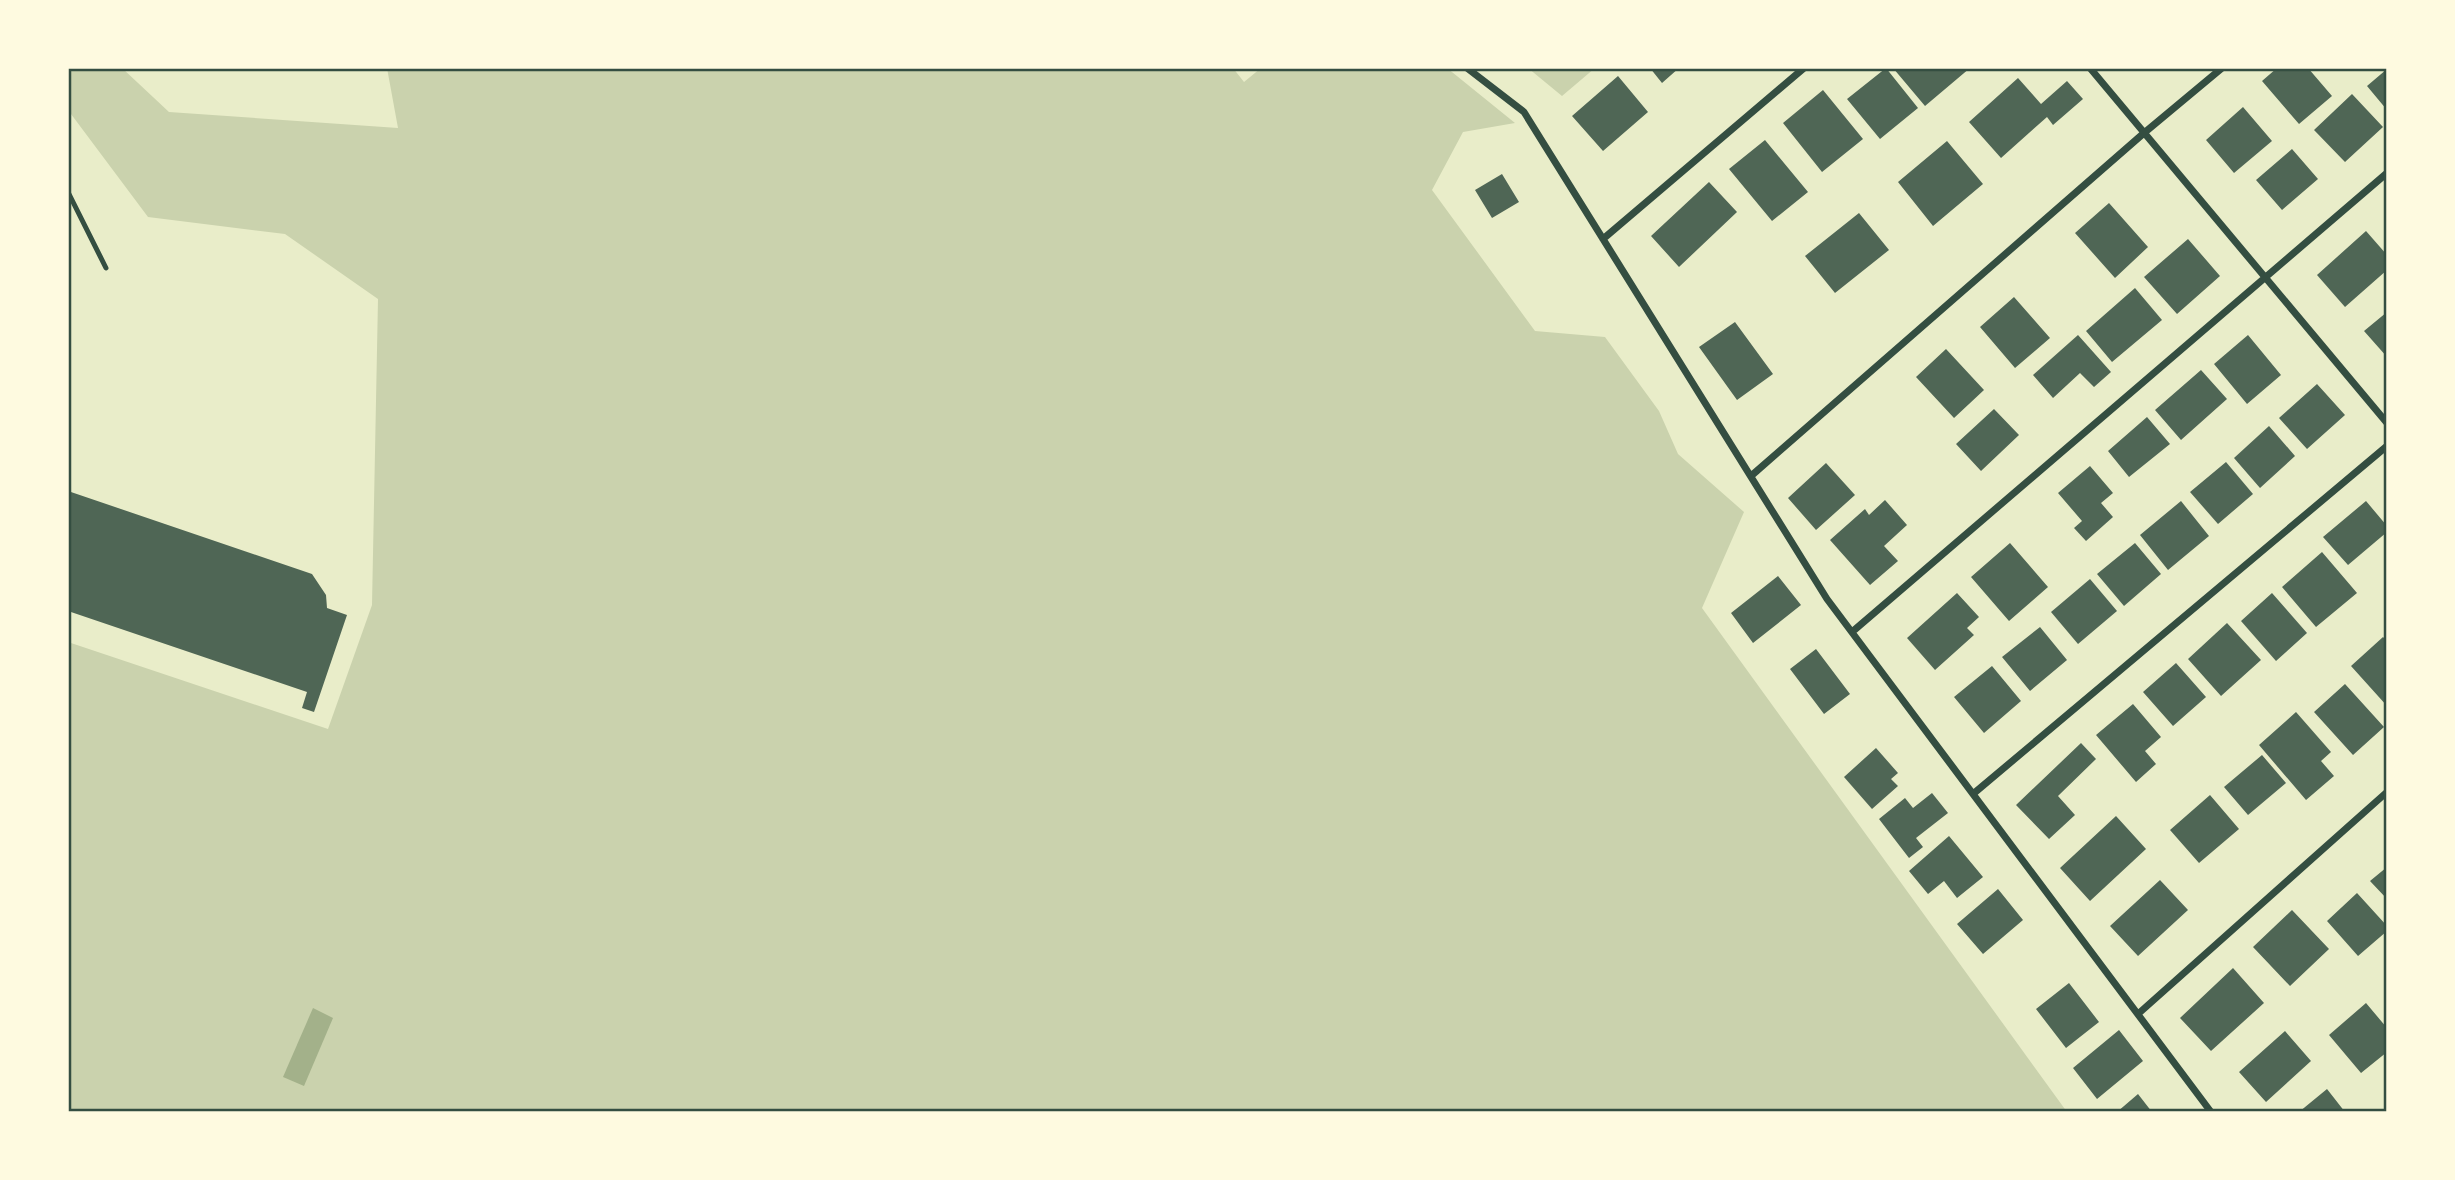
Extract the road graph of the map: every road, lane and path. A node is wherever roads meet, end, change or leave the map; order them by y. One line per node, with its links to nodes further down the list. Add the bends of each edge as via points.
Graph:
1 (1467, 68): 8 (street, via 1524,112)
2 (1804, 68): 8 (street)
3 (2090, 68): 5 (street)
4 (2222, 68): 5 (street)
5 (2144, 133): 10 (street); 13 (street)
6 (2387, 173): 10 (street)
7 (68, 192): 9 (lane)
8 (1603, 239): 13 (street)
9 (106, 268)
10 (2264, 276): 11 (street); 14 (street)
11 (2387, 423)
12 (2387, 446): 16 (street)
13 (1751, 476): 14 (street)
14 (1852, 632): 16 (street)
15 (2387, 792): 17 (street)
16 (1973, 794): 17 (street)
17 (2138, 1014): 18 (street)
18 (2211, 1112)

